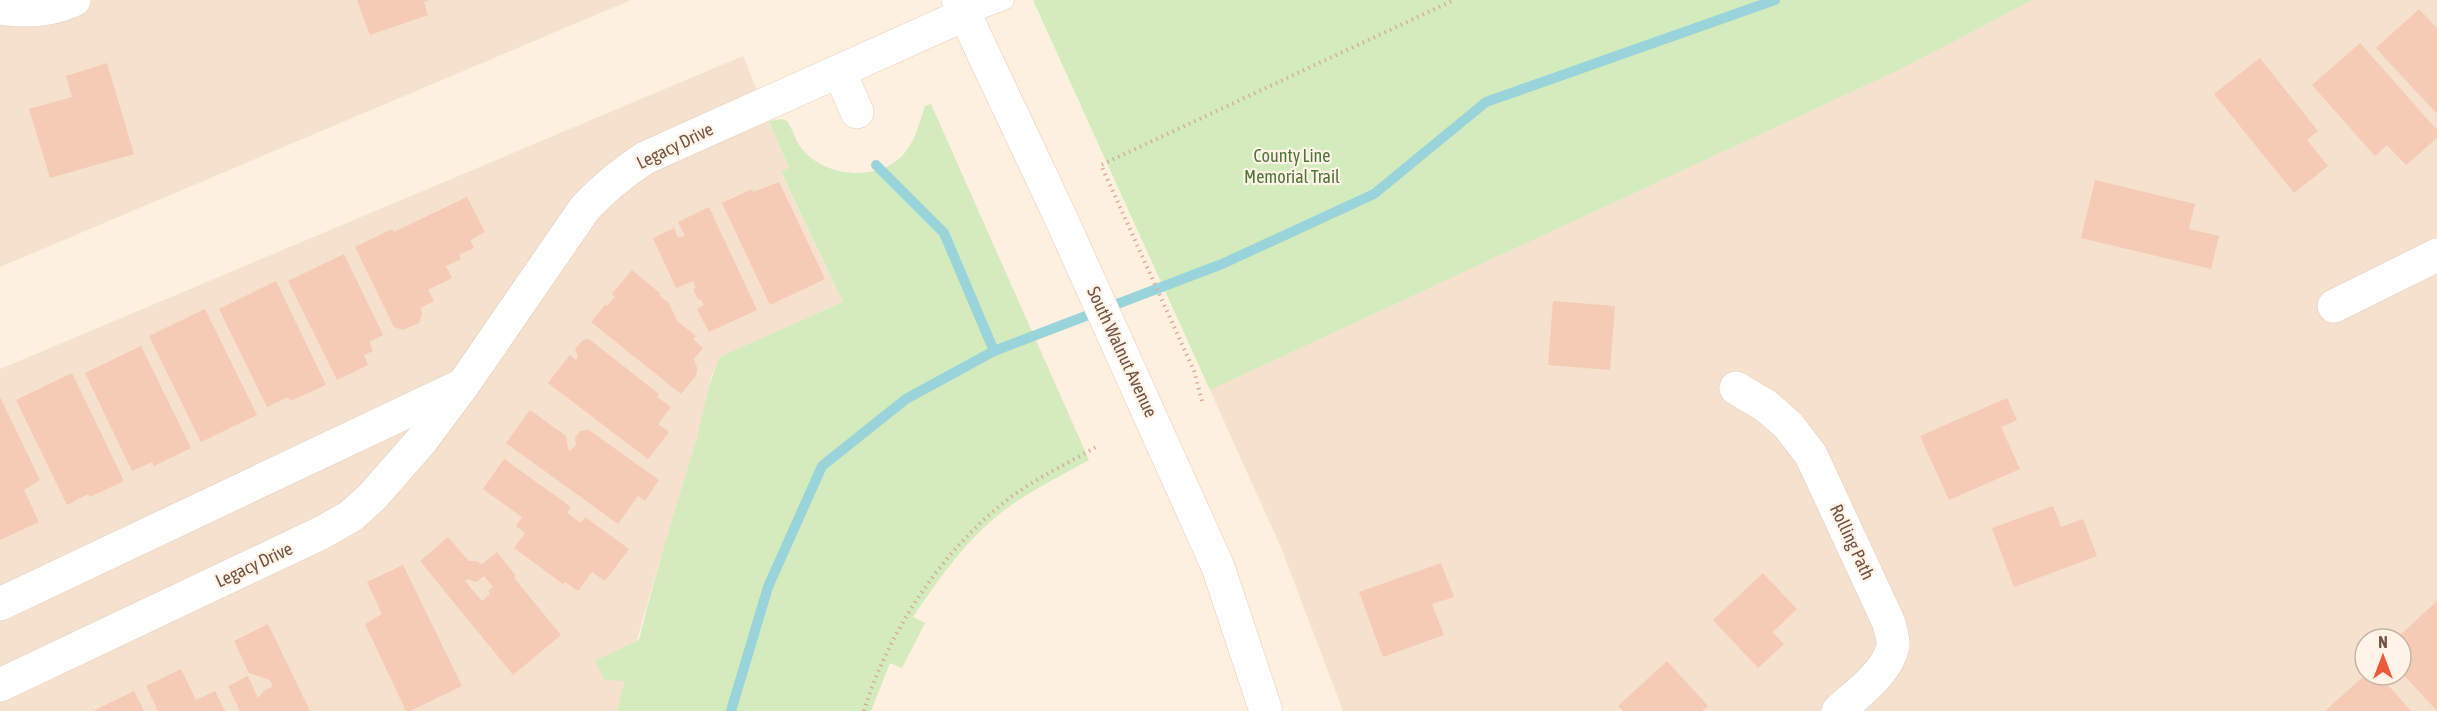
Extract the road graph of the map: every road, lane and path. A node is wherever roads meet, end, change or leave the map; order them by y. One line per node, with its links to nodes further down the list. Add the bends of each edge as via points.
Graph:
1 (74, 0): 5 (street, via 40,10)
2 (1004, 0): 4 (lane)
3 (1455, 0): 12 (path, via 1101,165 1194,371)
4 (961, 7): 6 (street, Legacy Drive); 17 (street, South Walnut Avenue, via 1218,567)
5 (0, 8)
6 (839, 71): 7 (street); 10 (street, Legacy Drive, via 645,158 603,189 585,208)
7 (857, 112)
8 (2437, 255): 9 (street)
9 (2334, 306)
10 (463, 385): 14 (street); 15 (street, Legacy Drive, via 422,440 351,516)
11 (1736, 388): 18 (street, Rolling Path, via 1788,425 1811,455 1889,623 1893,645 1882,668)
12 (1202, 401)
13 (1096, 447): 16 (path, via 1003,502 968,535 913,607 884,660)
14 (0, 604)
15 (0, 685)
16 (864, 711)
17 (1266, 711)
18 (1838, 711)

